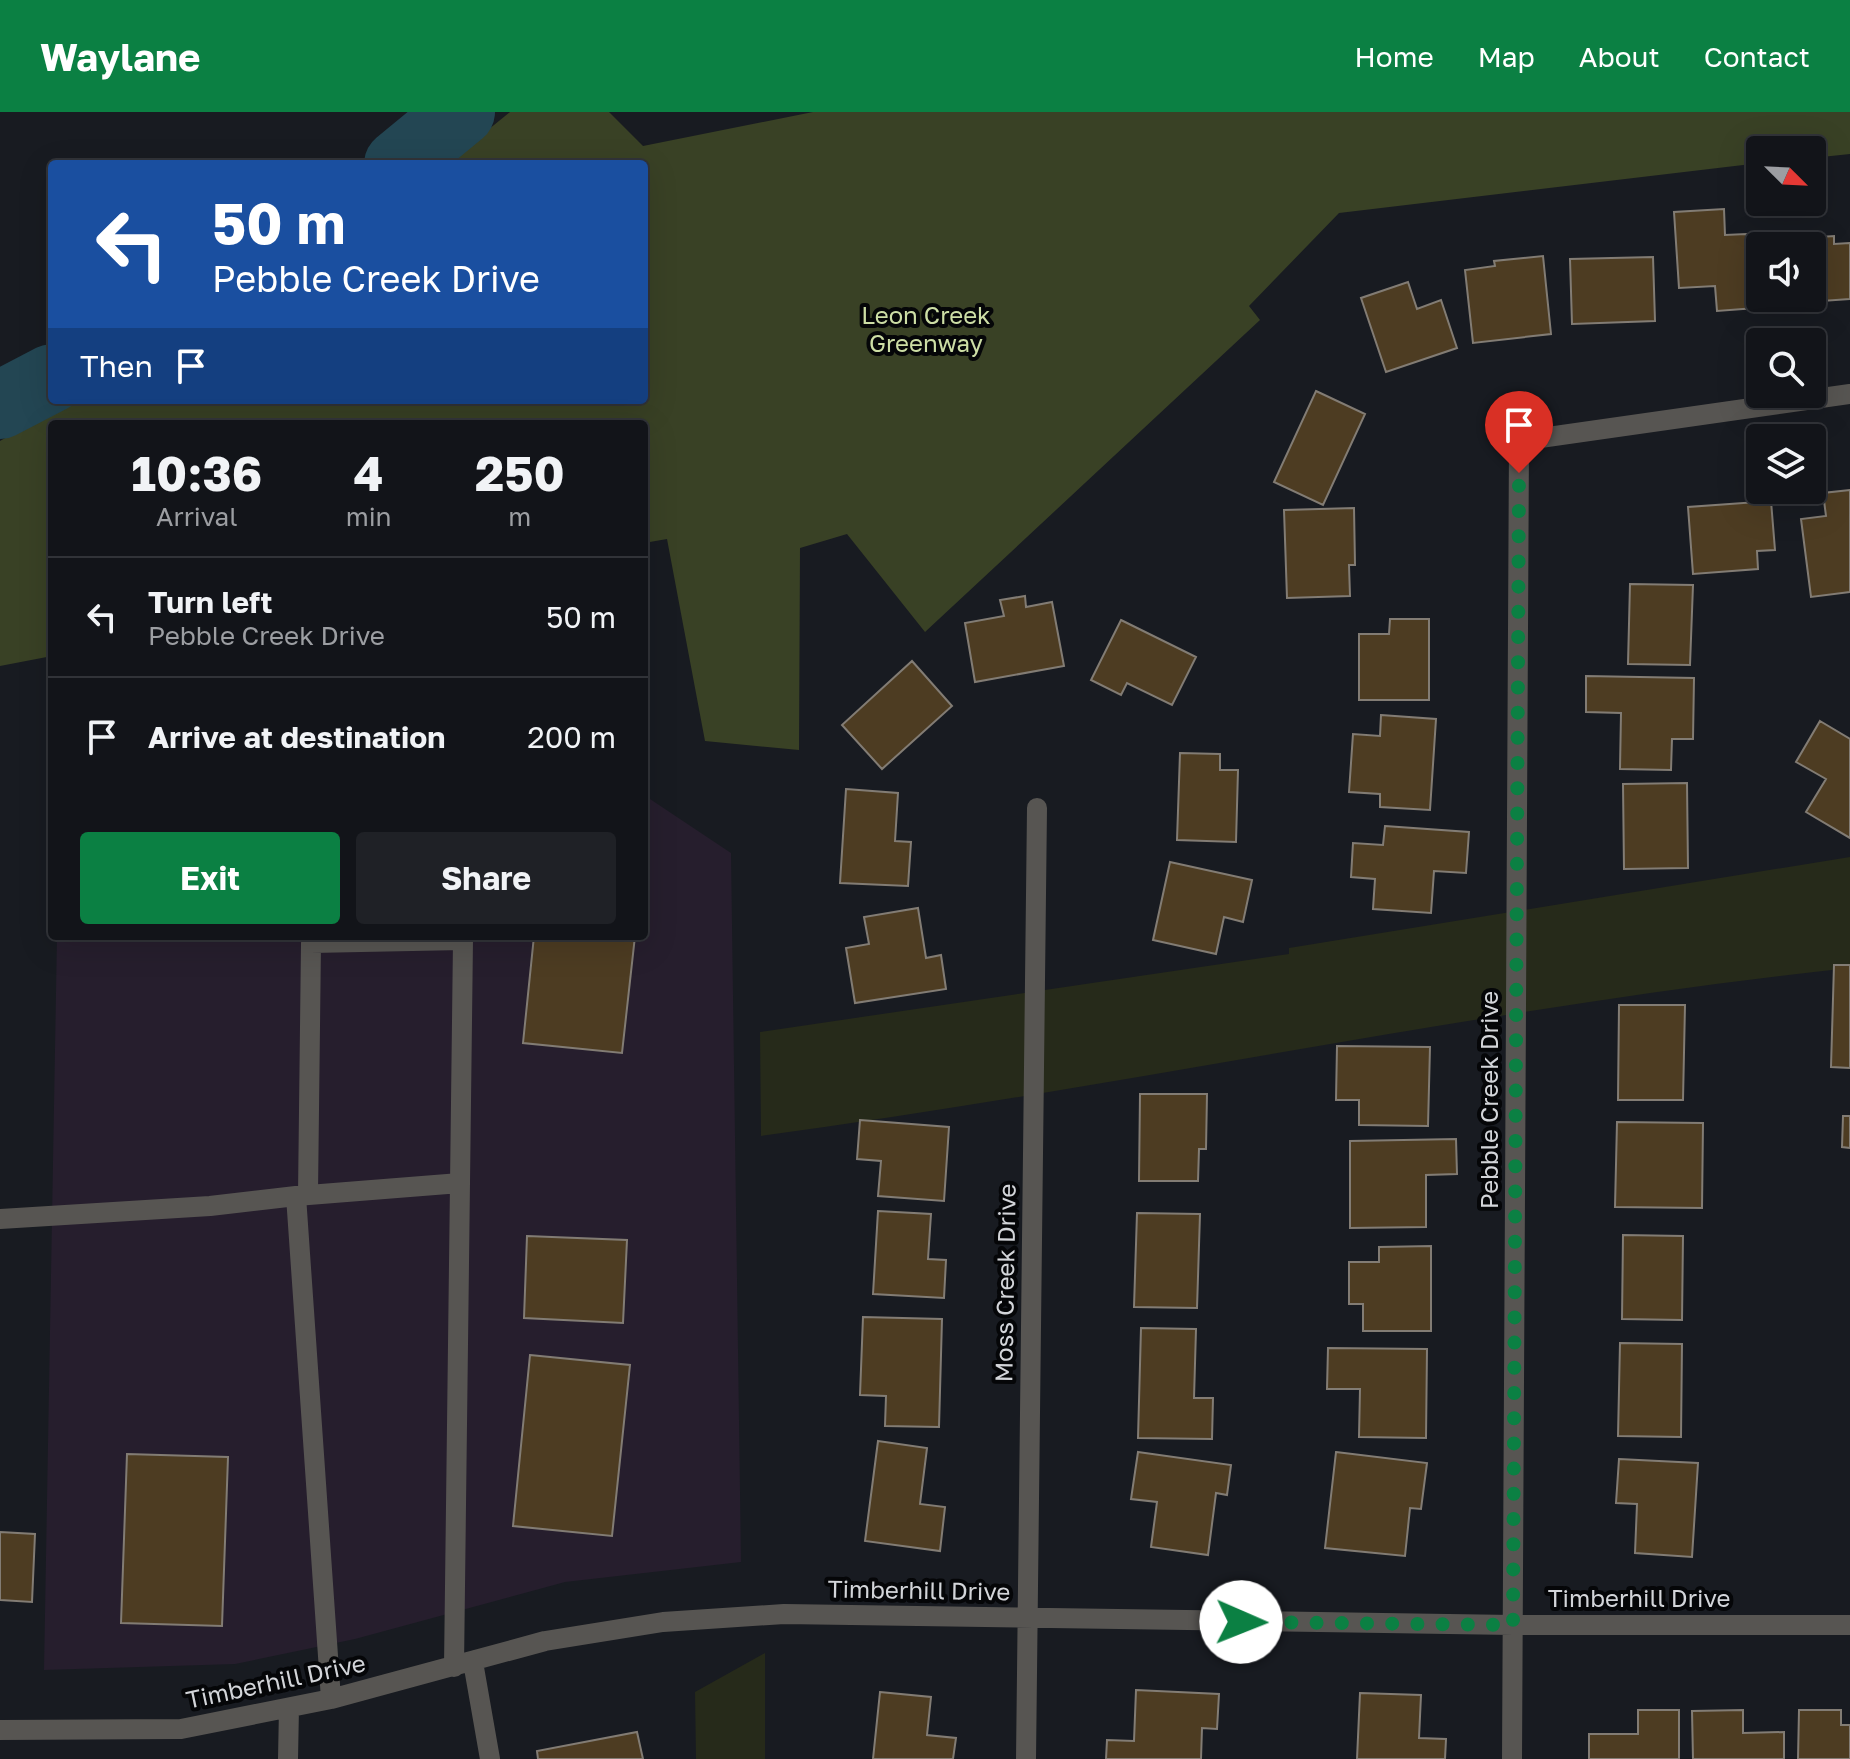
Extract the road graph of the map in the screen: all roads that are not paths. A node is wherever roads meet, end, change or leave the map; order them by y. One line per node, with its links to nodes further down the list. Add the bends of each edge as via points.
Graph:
1 (1850, 394): 7 (street, Pebble Creek Drive, via 1519,441)
2 (1037, 808): 6 (street, Moss Creek Drive)
3 (460, 1183): 4 (street); 4 (street, via 463,940 311,943); 9 (street)
4 (302, 1195): 5 (street); 10 (street)
5 (0, 1219)
6 (1029, 1620): 7 (street, Timberhill Drive); 9 (street, Timberhill Drive, via 784,1614 663,1622 545,1641); 15 (street, Moss Creek Drive)
7 (1513, 1625): 8 (street, Timberhill Drive); 16 (street, Pebble Creek Drive)
8 (1850, 1625)
9 (463, 1664): 10 (street, Timberhill Drive); 14 (street)
10 (331, 1699): 11 (street, Timberhill Drive)
11 (289, 1708): 12 (street, Timberhill Drive, via 181,1729); 13 (street)
12 (0, 1730)
13 (288, 1759)
14 (490, 1759)
15 (1026, 1759)
16 (1512, 1759)

